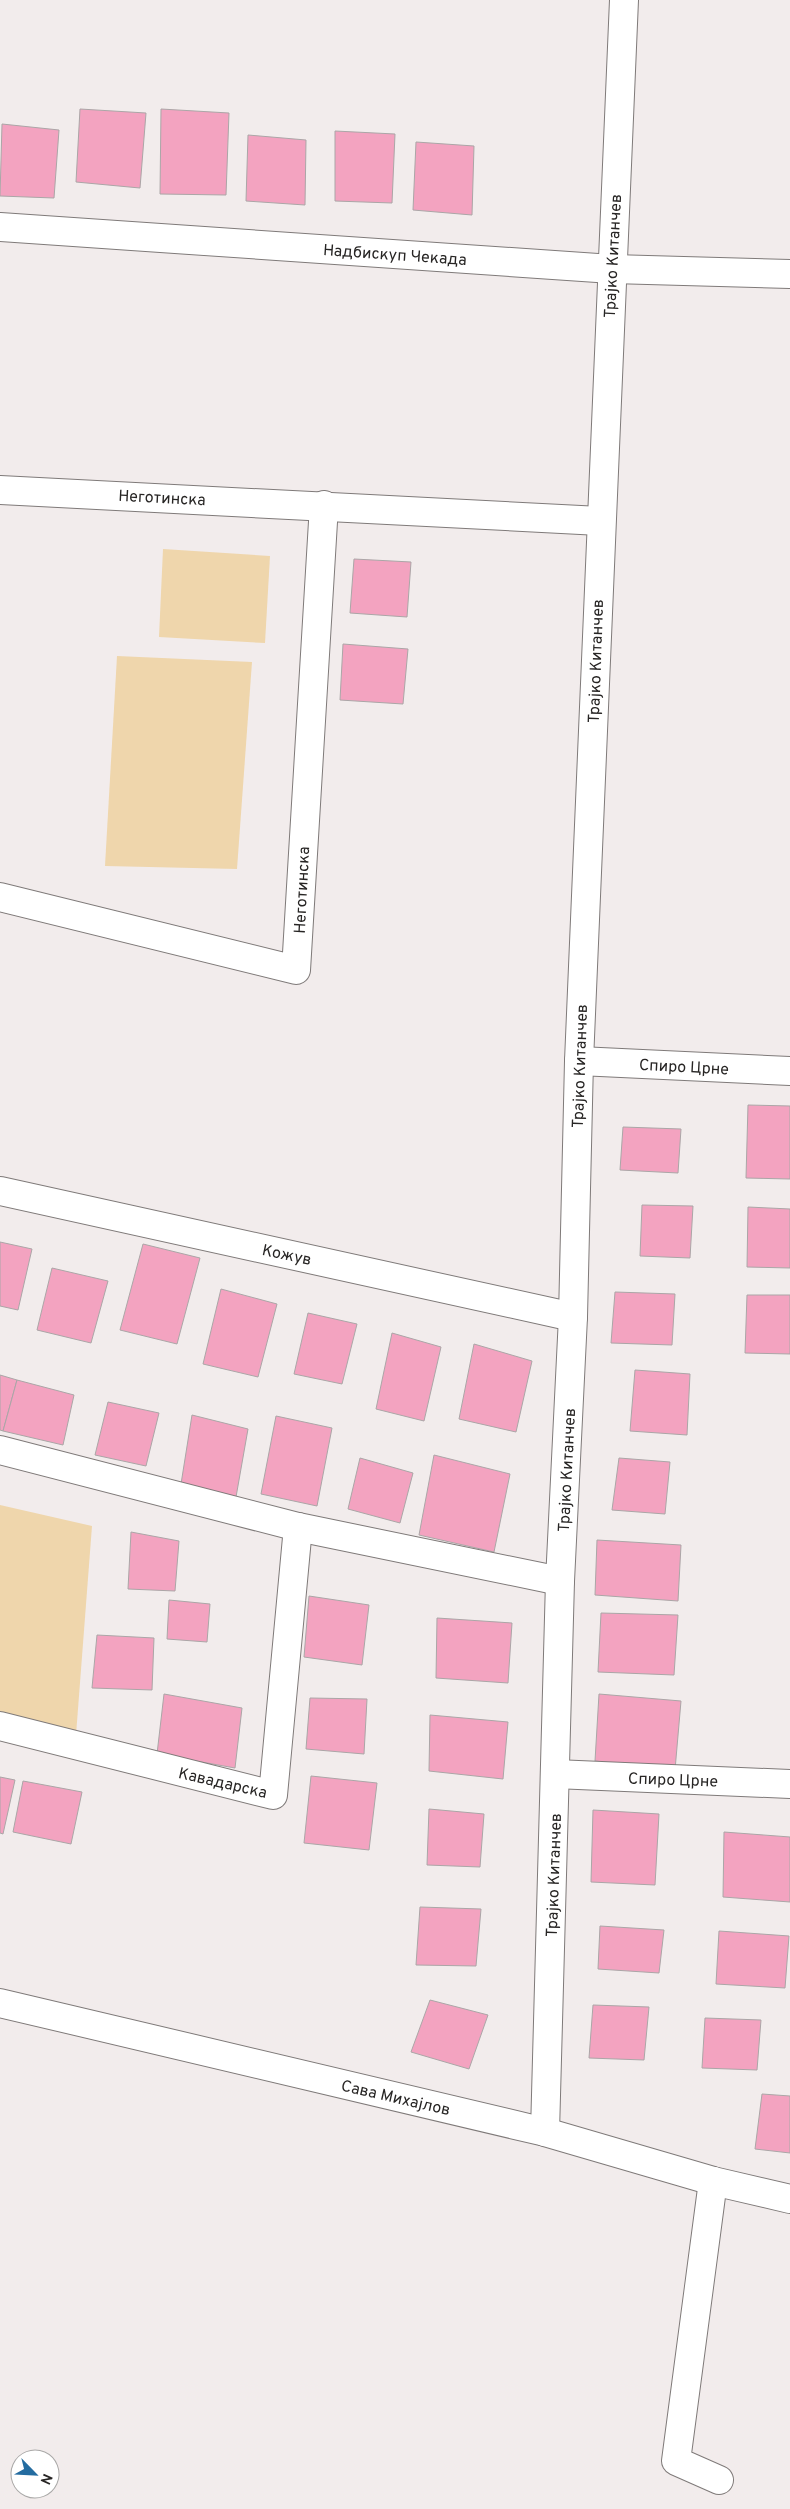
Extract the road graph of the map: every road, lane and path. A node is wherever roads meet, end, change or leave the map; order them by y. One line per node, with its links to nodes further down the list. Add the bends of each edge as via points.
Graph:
1 (624, 0): 3 (street, Трајко Китанчев)
2 (0, 227): 3 (street, Надбискуп Чекада)
3 (612, 269): 4 (street, Надбискуп Чекада); 7 (street, Трајко Китанчев)
4 (790, 274)
5 (0, 490): 6 (street, Неготинска)
6 (324, 505): 7 (street, Неготинска); 8 (street, Неготинска, via 296,970)
7 (600, 521): 9 (street, Трајко Китанчев)
8 (0, 897)
9 (579, 1061): 10 (street, Спиро Црне); 12 (street, Трајко Китанчев)
10 (790, 1071)
11 (0, 1191): 12 (street, Кожув)
12 (573, 1317): 15 (street, Трајко Китанчев)
13 (0, 1450): 14 (street)
14 (298, 1527): 15 (street); 16 (street, Кавадарска, via 274,1796)
15 (560, 1582): 17 (street, Трајко Китанчев)
16 (0, 1726)
17 (555, 1774): 18 (street, Спиро Црне); 20 (street, Трајко Китанчев)
18 (790, 1784)
19 (0, 2003): 20 (street, Сава Михајлов)
20 (545, 2132): 21 (street, Сава Михајлов)
21 (713, 2181): 22 (street, Сава Михајлов); 23 (street, via 676,2462)
22 (790, 2199)
23 (719, 2480)

